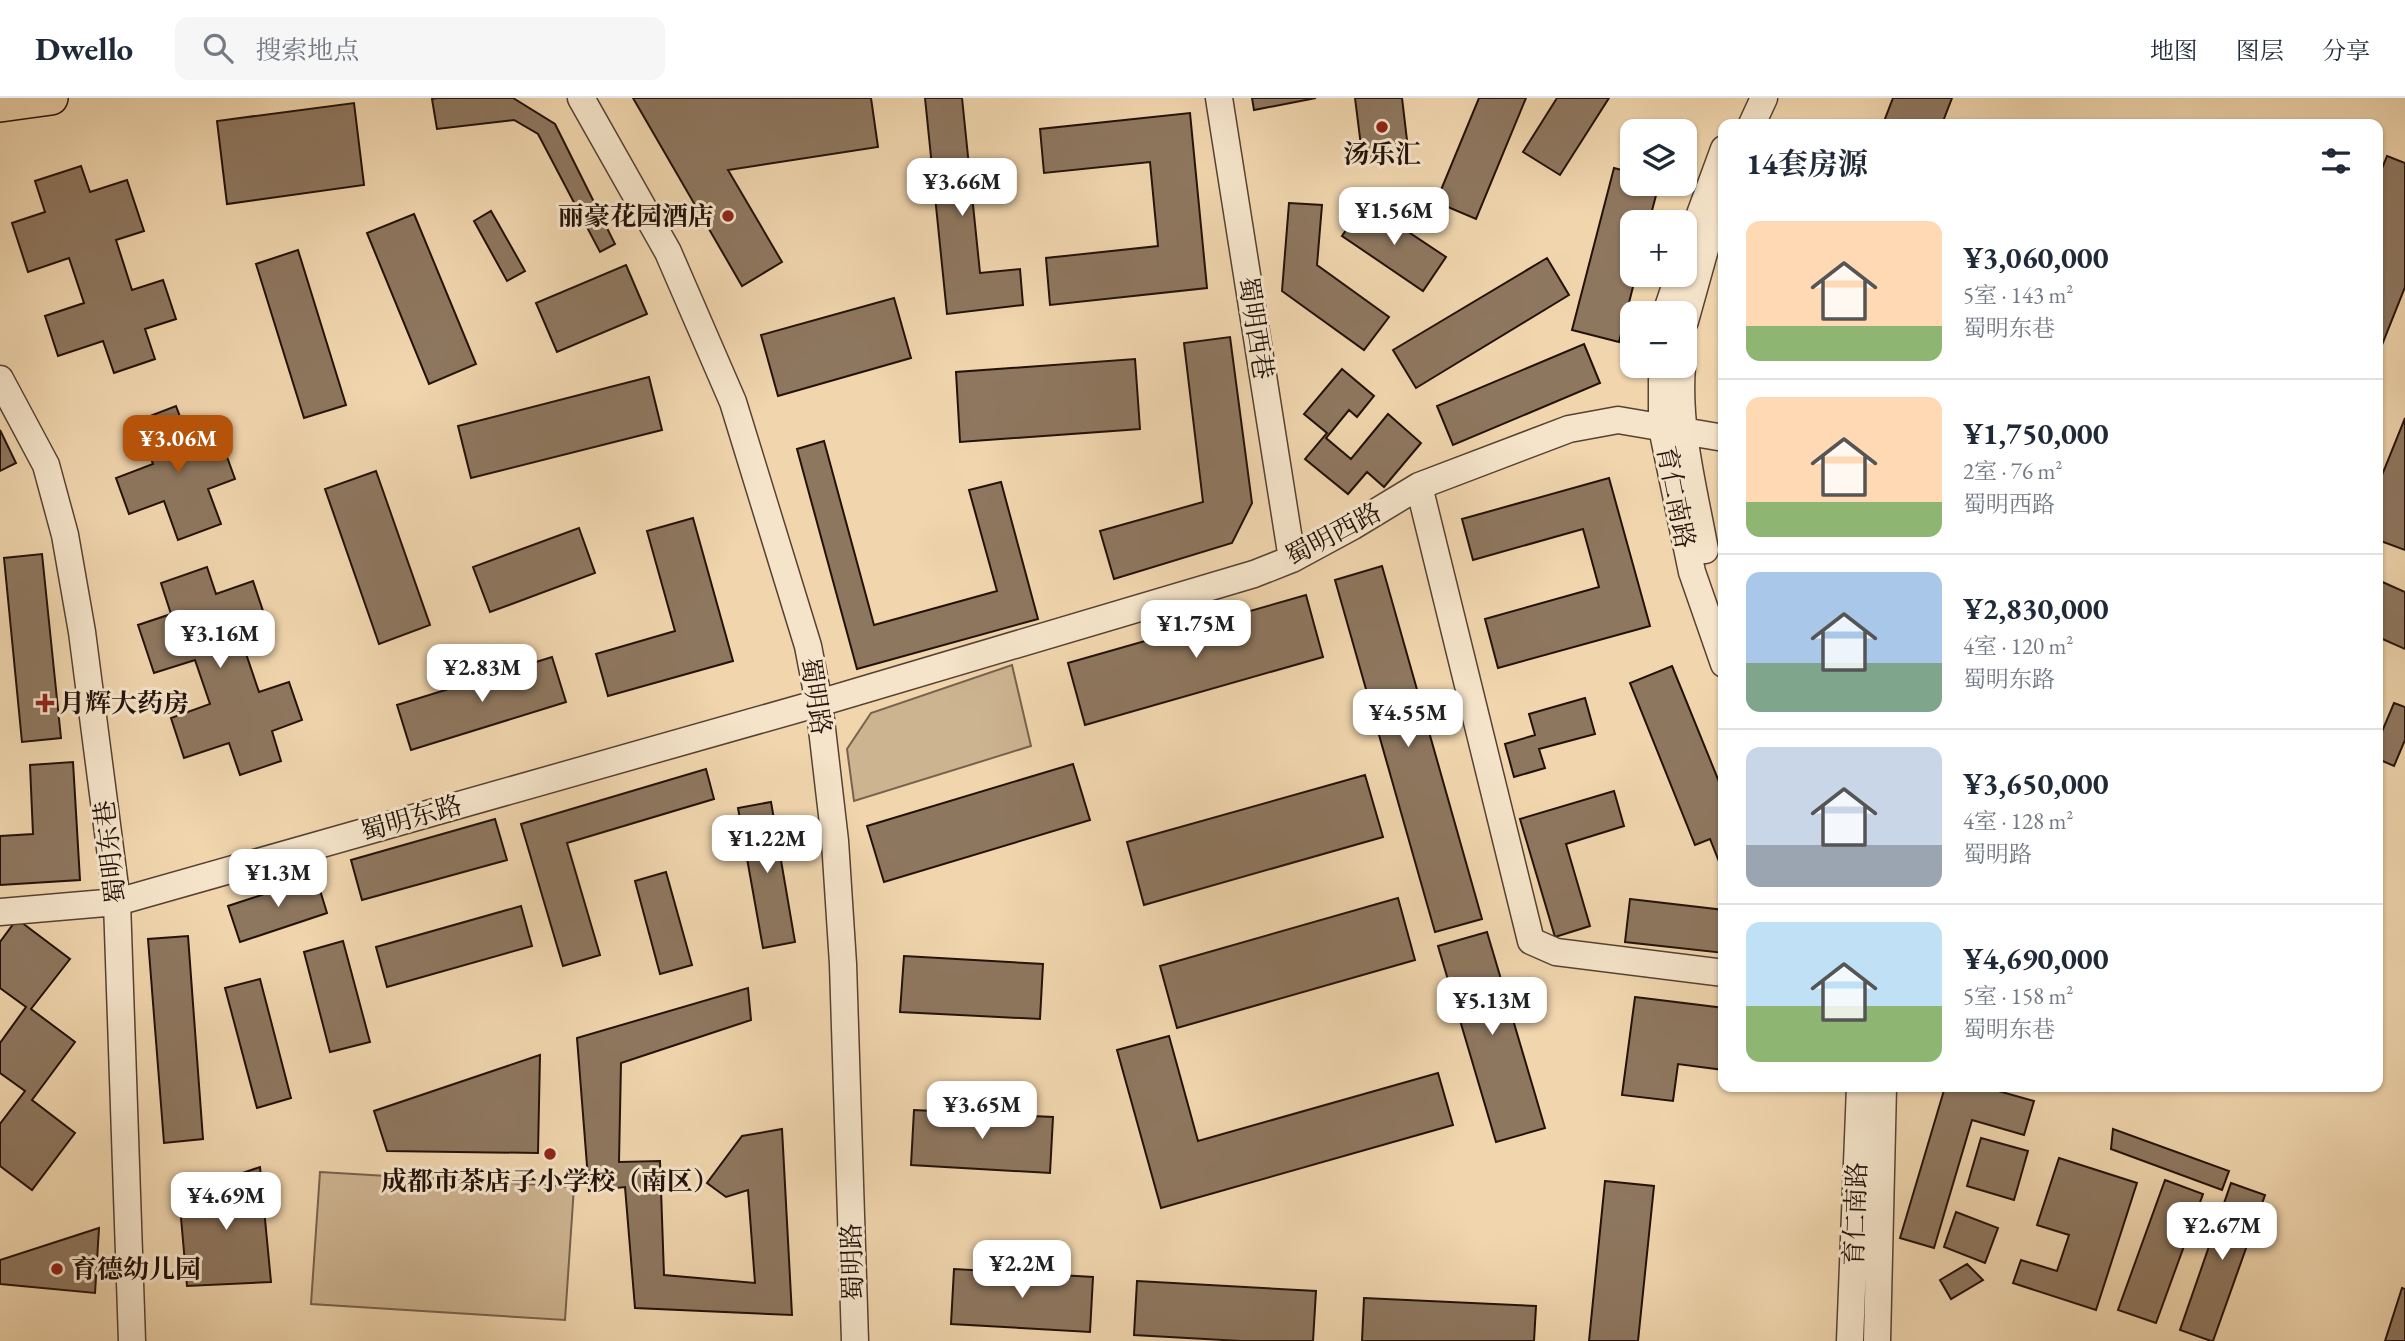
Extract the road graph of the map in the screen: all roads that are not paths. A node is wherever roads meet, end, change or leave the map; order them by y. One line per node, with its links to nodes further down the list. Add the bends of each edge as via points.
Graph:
1 (51, 98): 6 (main road)
2 (581, 98): 22 (street, 蜀明路, via 668,252 733,402 808,646)
3 (1219, 98): 19 (street, 蜀明西巷)
4 (1746, 98): 7 (street)
5 (1764, 98): 8 (street)
6 (0, 105)
7 (1736, 119)
8 (1754, 119)
9 (1718, 163): 11 (street)
10 (1718, 210): 12 (street)
11 (1697, 220)
12 (1691, 301)
13 (1664, 378): 16 (street, 育仁南路)
14 (1681, 378): 16 (street)
15 (0, 379): 23 (street, 蜀明东巷, via 46,465 65,535)
16 (1673, 430): 17 (street, 蜀明西路); 18 (street, 蜀明西路, via 1619,420 1569,429); 20 (street); 21 (street, 育仁南路, via 1692,572)
17 (1718, 437)
18 (1419, 486): 19 (street, 蜀明西路); 25 (street, via 1531,941 1556,952)
19 (1292, 559): 22 (street, 蜀明西路)
20 (1718, 599)
21 (1718, 647)
22 (819, 703): 23 (street, 蜀明东路); 29 (street, 蜀明路, via 843,964)
23 (117, 902): 24 (street, 蜀明东路); 28 (street, 蜀明东巷)
24 (0, 912)
25 (1718, 972)
26 (1860, 1092): 30 (street, 育仁南路)
27 (1883, 1092): 31 (street)
28 (132, 1341)
29 (855, 1341)
30 (1850, 1341)
31 (1877, 1341)

